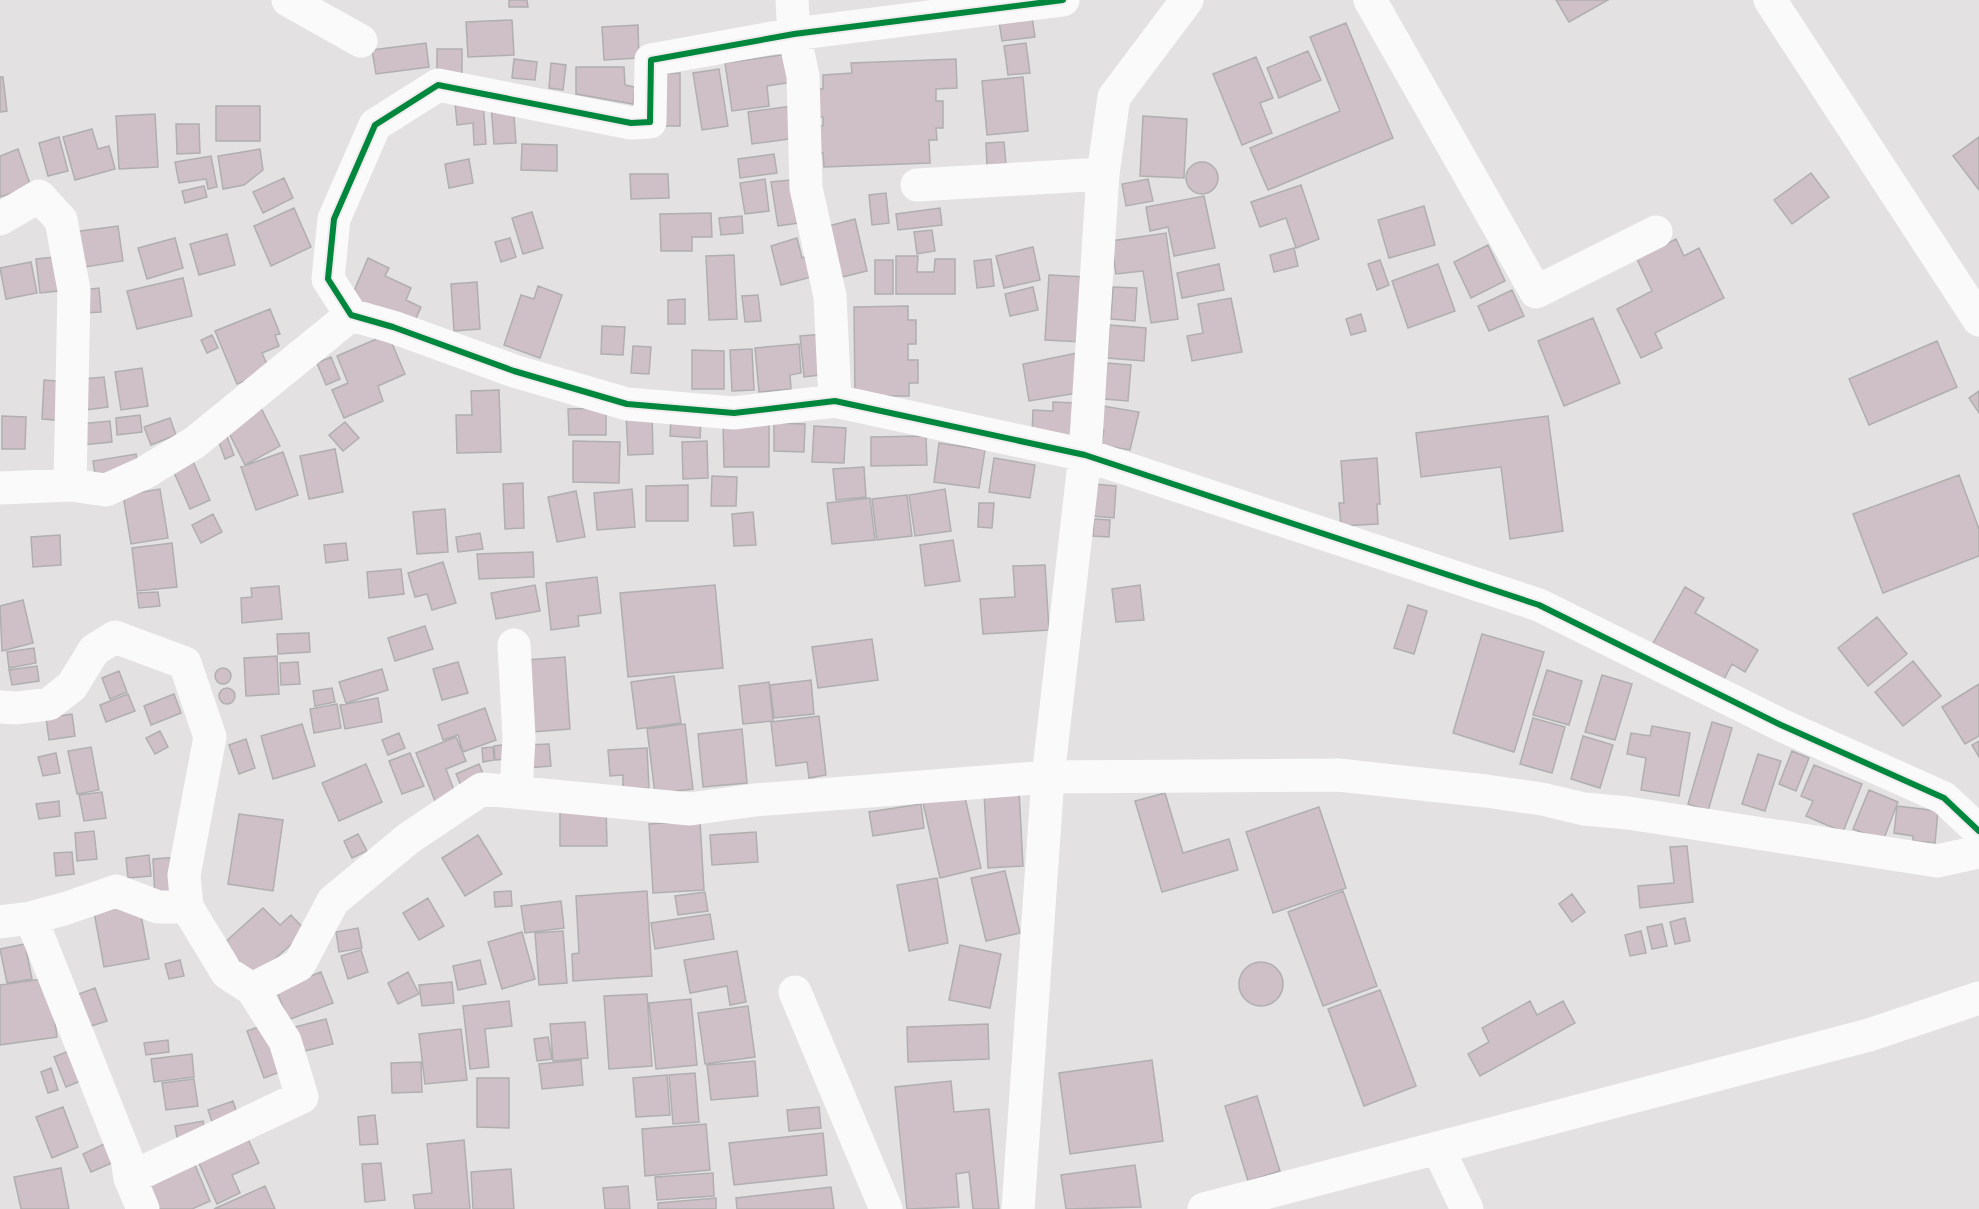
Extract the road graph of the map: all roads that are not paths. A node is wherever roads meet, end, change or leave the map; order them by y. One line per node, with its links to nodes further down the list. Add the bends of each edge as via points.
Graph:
1 (288, 0): 8 (street)
2 (792, 0): 7 (street)
3 (1063, 0): 7 (street)
4 (1187, 0): 9 (street, via 1114,97)
5 (1370, 0): 12 (street, via 1536,292)
6 (1770, 0): 14 (street)
7 (794, 34): 13 (street, via 651,60 650,122 631,123 438,85 375,125 334,219 328,279); 15 (street, via 803,76 806,188 830,296)
8 (361, 41)
9 (1103, 174): 10 (street); 16 (street)
10 (917, 185)
11 (0, 219): 17 (street, via 39,196 61,220 74,290)
12 (1656, 232)
13 (351, 315): 15 (street, via 514,371 627,404 734,413); 17 (street, via 194,442 144,473 106,490)
14 (1979, 320)
15 (835, 401): 16 (street)
16 (1084, 455): 21 (street); 23 (street, via 1539,604 1781,725 1944,798)
17 (70, 485): 18 (street)
18 (0, 488)
19 (514, 645): 22 (street, via 519,737)
20 (0, 706): 25 (street, via 49,704 72,686 94,650 115,638 185,663 210,737 184,875)
21 (1047, 777): 22 (street, via 766,799 690,809); 24 (street, via 1338,775 1508,794 1584,809 1937,861); 34 (street)
22 (516, 792): 27 (street, via 482,789 409,838 333,902 299,965)
23 (1979, 831)
24 (1979, 852)
25 (188, 907): 26 (street, via 158,907 117,891); 27 (street, via 227,973)
26 (15, 920): 31 (street, via 127,1159)
27 (252, 989): 31 (street, via 285,1041 302,1097)
28 (795, 992): 33 (street)
29 (1979, 998): 30 (street, via 1869,1035)
30 (1438, 1148): 35 (street); 36 (street)
31 (130, 1178): 32 (street)
32 (143, 1209)
33 (886, 1209)
34 (1018, 1209)
35 (1204, 1209)
36 (1467, 1209)

